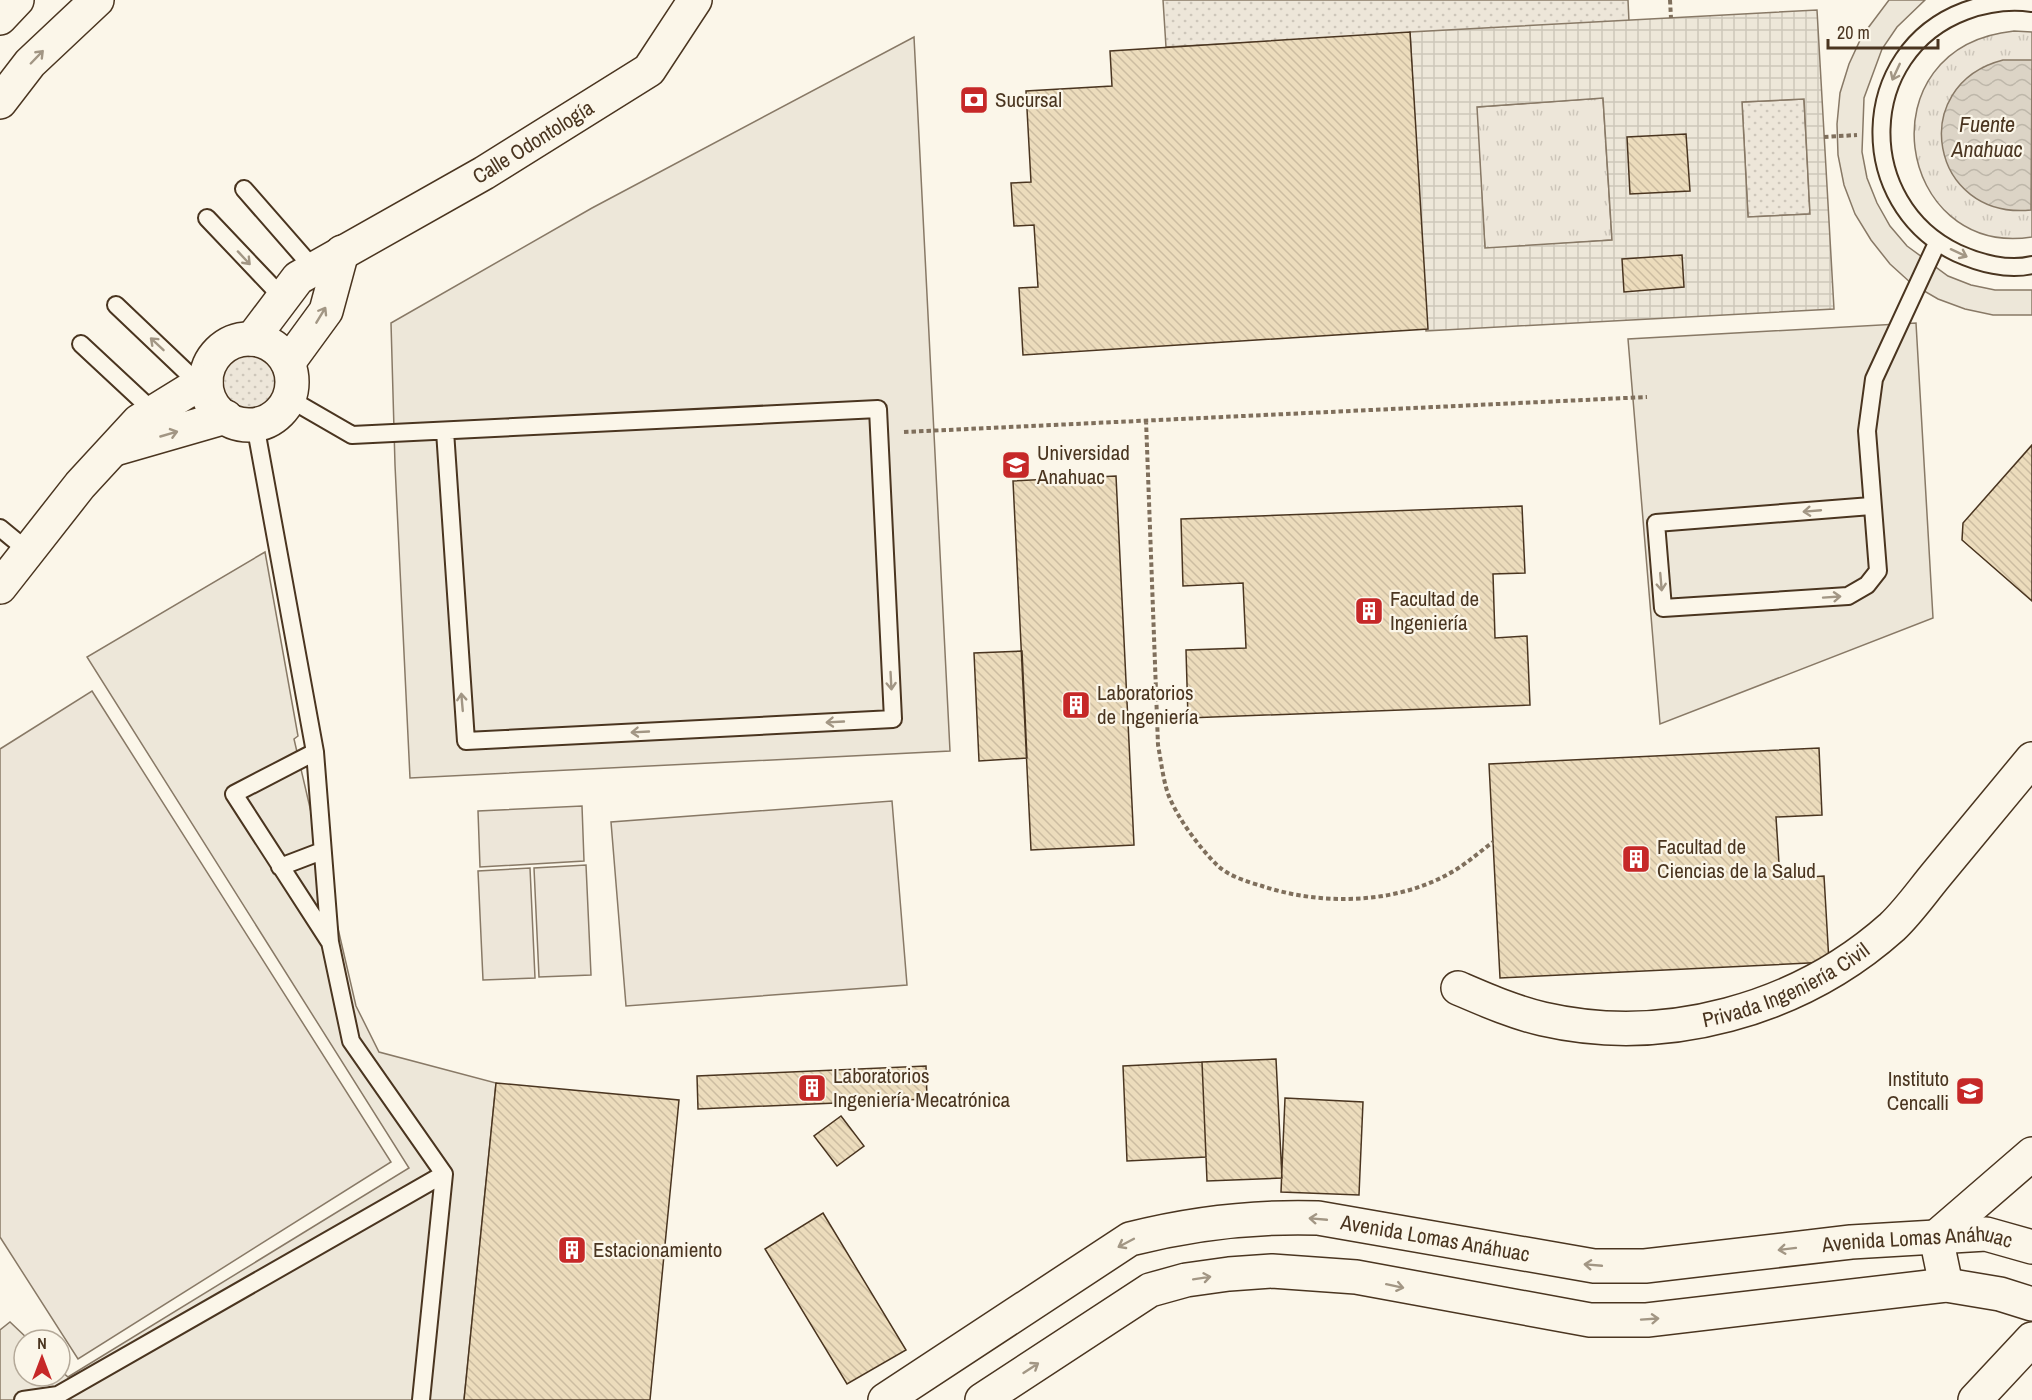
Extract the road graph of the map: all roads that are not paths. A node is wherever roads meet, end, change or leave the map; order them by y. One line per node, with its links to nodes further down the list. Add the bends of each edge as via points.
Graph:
1 (17, 0): 6 (main road)
2 (97, 0): 7 (main road, one-way to 2, via 30,63)
3 (695, 0): 11 (main road, Calle Odontología, via 649,70 484,173)
4 (2023, 0): 5 (lane); 10 (lane, one-way to 10, via 1985,3 1951,16 1922,37 1899,64 1885,98 1880,133 1887,175 1906,213)
5 (2032, 3)
6 (0, 18)
7 (0, 102)
8 (244, 189): 13 (lane)
9 (207, 218): 14 (lane, one-way to 14)
10 (1937, 243): 12 (lane, one-way to 12, via 1978,262); 25 (lane, via 1874,379 1867,431)
11 (342, 252): 13 (main road, Calle Odontología); 18 (main road, one-way to 11, via 326,311)
12 (2032, 265)
13 (314, 268): 14 (main road, Calle Odontología, via 298,278)
14 (282, 297): 16 (main road, Calle Odontología)
15 (116, 305): 19 (lane, one-way to 15)
16 (252, 339): 18 (main road, via 273,346); 19 (main road, via 224,346 214,356)
17 (81, 344): 21 (lane)
18 (288, 363): 20 (main road, via 292,377)
19 (202, 383): 21 (main road); 22 (main road, via 212,404)
20 (288, 398): 22 (main road, via 276,415); 23 (lane, via 352,435)
21 (154, 412): 24 (main road)
22 (240, 421): 24 (main road, one-way to 22); 29 (lane)
23 (445, 430): 23 (lane, one-way to 23, via 878,410 893,719 466,741)
24 (113, 450): 27 (main road)
25 (1871, 506): 25 (lane, one-way to 25, via 1656,523 1663,608 1848,596 1867,585 1878,572)
26 (0, 528): 27 (lane)
27 (28, 551): 28 (main road)
28 (0, 587)
29 (315, 752): 31 (lane); 32 (lane, via 234,794)
30 (2032, 759): 34 (main road, Privada Ingeniería Civil, via 1894,926 1856,956 1773,1001 1728,1015 1636,1028 1590,1026 1533,1016)
31 (322, 851): 32 (lane); 33 (lane)
32 (280, 867): 33 (lane)
33 (330, 942): 36 (lane, via 351,1041)
34 (1458, 988)
35 (2032, 1154): 37 (main road)
36 (444, 1174): 42 (lane, via 58,1395); 43 (lane)
37 (1936, 1237): 38 (main road, Avenida Lomas Anáhuac, via 1986,1234); 39 (main road); 44 (main road, Avenida Lomas Anáhuac, one-way to 44, via 1851,1242 1645,1266 1594,1266 1318,1218 1271,1216 1176,1227 1130,1239)
38 (2032, 1247)
39 (1946, 1285): 40 (main road, Avenida Lomas Anáhuac); 45 (main road, Avenida Lomas Anáhuac, one-way to 39, via 1150,1290 1229,1274 1272,1271 1356,1277 1590,1320 1647,1320)
40 (2032, 1304)
41 (2032, 1339): 46 (main road)
42 (23, 1400)
43 (421, 1400)
44 (885, 1400)
45 (982, 1400)
46 (1975, 1400)

